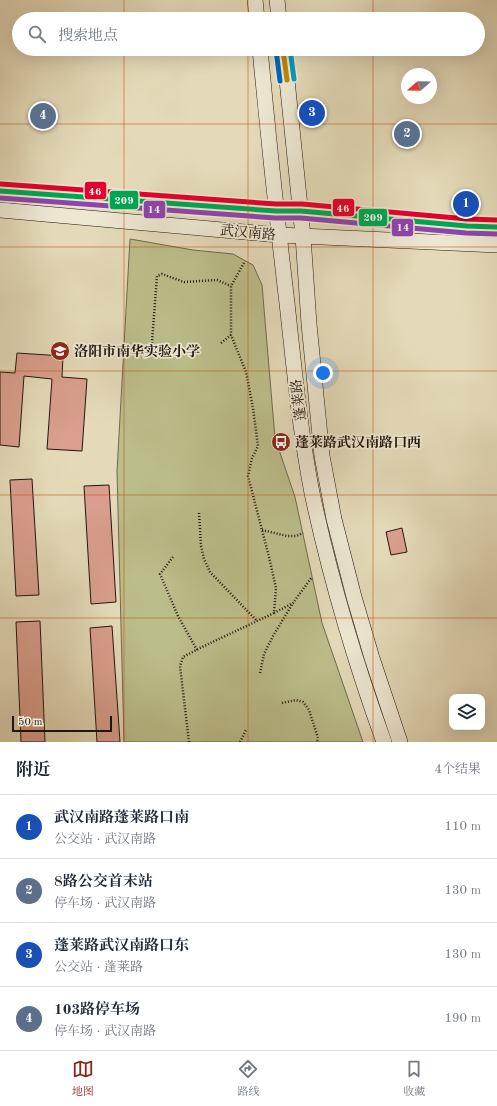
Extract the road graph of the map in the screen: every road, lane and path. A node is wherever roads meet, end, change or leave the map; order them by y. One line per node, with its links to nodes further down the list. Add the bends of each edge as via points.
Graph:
1 (255, 0): 3 (main road)
2 (277, 0): 4 (main road)
3 (256, 12)
4 (278, 12)
5 (261, 56): 9 (main road, 蓬莱路)
6 (284, 56): 10 (main road, 蓬莱路)
7 (0, 191): 9 (main road, 武汉南路)
8 (0, 210): 12 (main road, 武汉南路)
9 (276, 210): 10 (main road, 武汉南路); 12 (main road, 蓬莱路)
10 (300, 211): 11 (main road, 武汉南路); 13 (main road, 蓬莱路)
11 (497, 227)
12 (279, 234): 13 (main road, 武汉南路); 35 (main road, 蓬莱路, via 300,423 312,491 357,662)
13 (303, 236): 14 (main road, 武汉南路); 36 (main road, 蓬莱路, via 322,456 334,519 354,597)
14 (497, 245)
15 (245, 261): 16 (path)
16 (231, 286): 17 (path); 19 (path, via 217,280 184,282 162,274 157,276)
17 (231, 335): 18 (path); 21 (path, via 246,372 253,408 258,446 248,476)
18 (221, 343)
19 (151, 355)
20 (199, 513): 27 (path, via 202,552 210,572)
21 (262, 530): 22 (path, via 291,536); 26 (path, via 276,588)
22 (303, 533)
23 (173, 558): 28 (path, via 160,574 178,616)
24 (312, 577): 25 (path)
25 (294, 603): 26 (path); 29 (path, via 264,654)
26 (274, 613): 27 (path)
27 (257, 621): 28 (path)
28 (197, 650): 32 (path, via 183,657 180,666)
29 (260, 673)
30 (282, 703): 34 (path, via 296,700 303,702 309,710)
31 (246, 730): 33 (path)
32 (189, 742)
33 (240, 742)
34 (317, 742)
35 (384, 742)
36 (400, 742)

